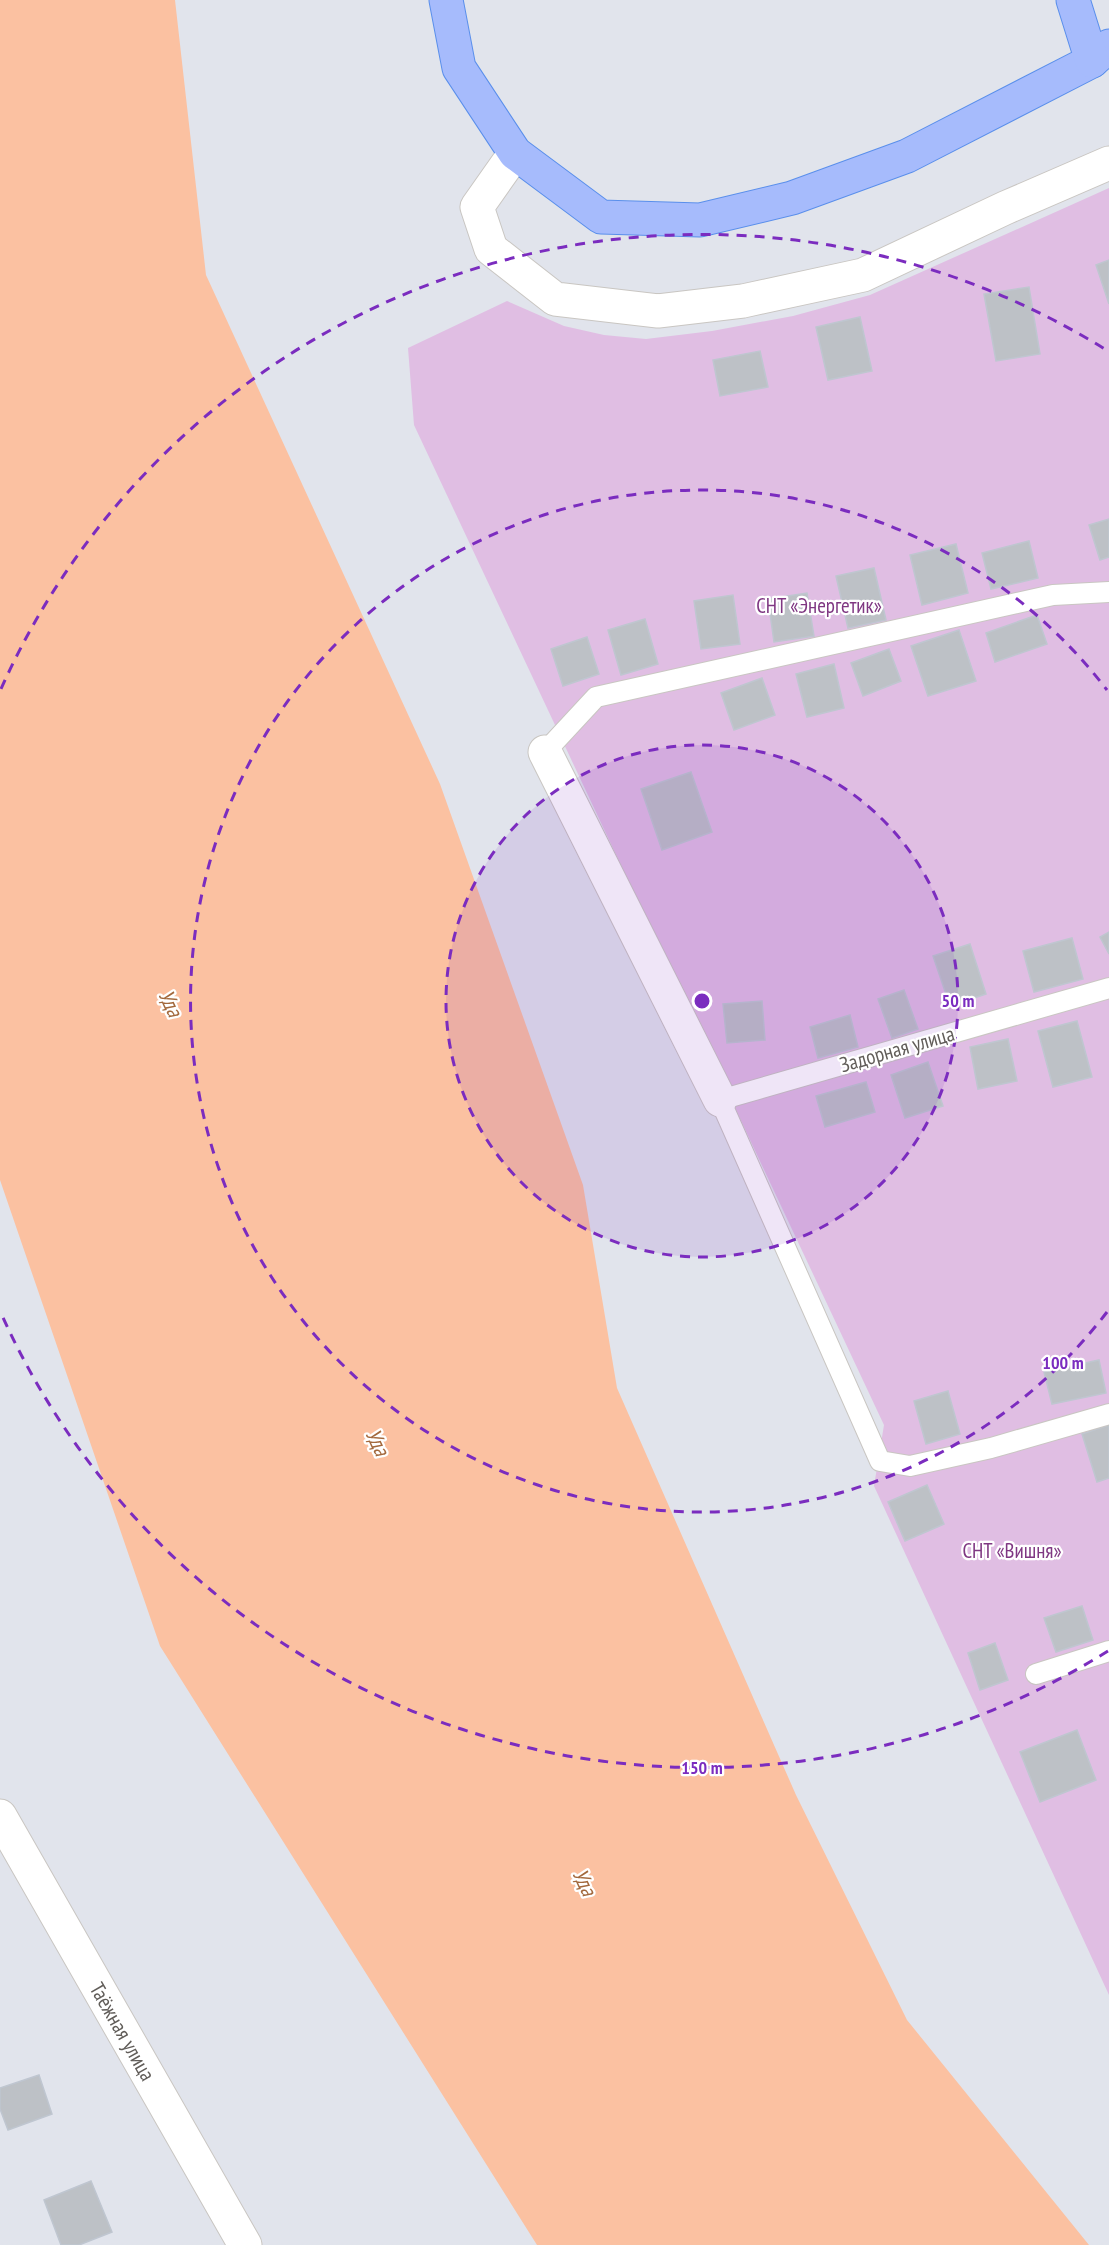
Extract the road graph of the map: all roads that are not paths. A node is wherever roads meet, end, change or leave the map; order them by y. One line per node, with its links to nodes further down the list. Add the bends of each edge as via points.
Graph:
1 (447, 0): 4 (main road, via 459,68)
2 (1073, 0): 3 (main road)
3 (1100, 54): 4 (main road, via 907,156 792,198 700,220 601,217)
4 (515, 153): 5 (street, via 477,207 491,249 555,299 658,311 743,301 863,275)
5 (1109, 163)
6 (1109, 592): 7 (lane, via 1053,595 596,697)
7 (545, 752): 9 (street)
8 (1109, 988): 9 (lane, Задорная улица)
9 (720, 1100): 10 (lane, via 880,1461 910,1466 991,1448)
10 (1109, 1414)
11 (1109, 1652): 12 (lane)
12 (1036, 1674)
13 (0, 1816): 14 (street, Таёжная улица)
14 (245, 2245)

